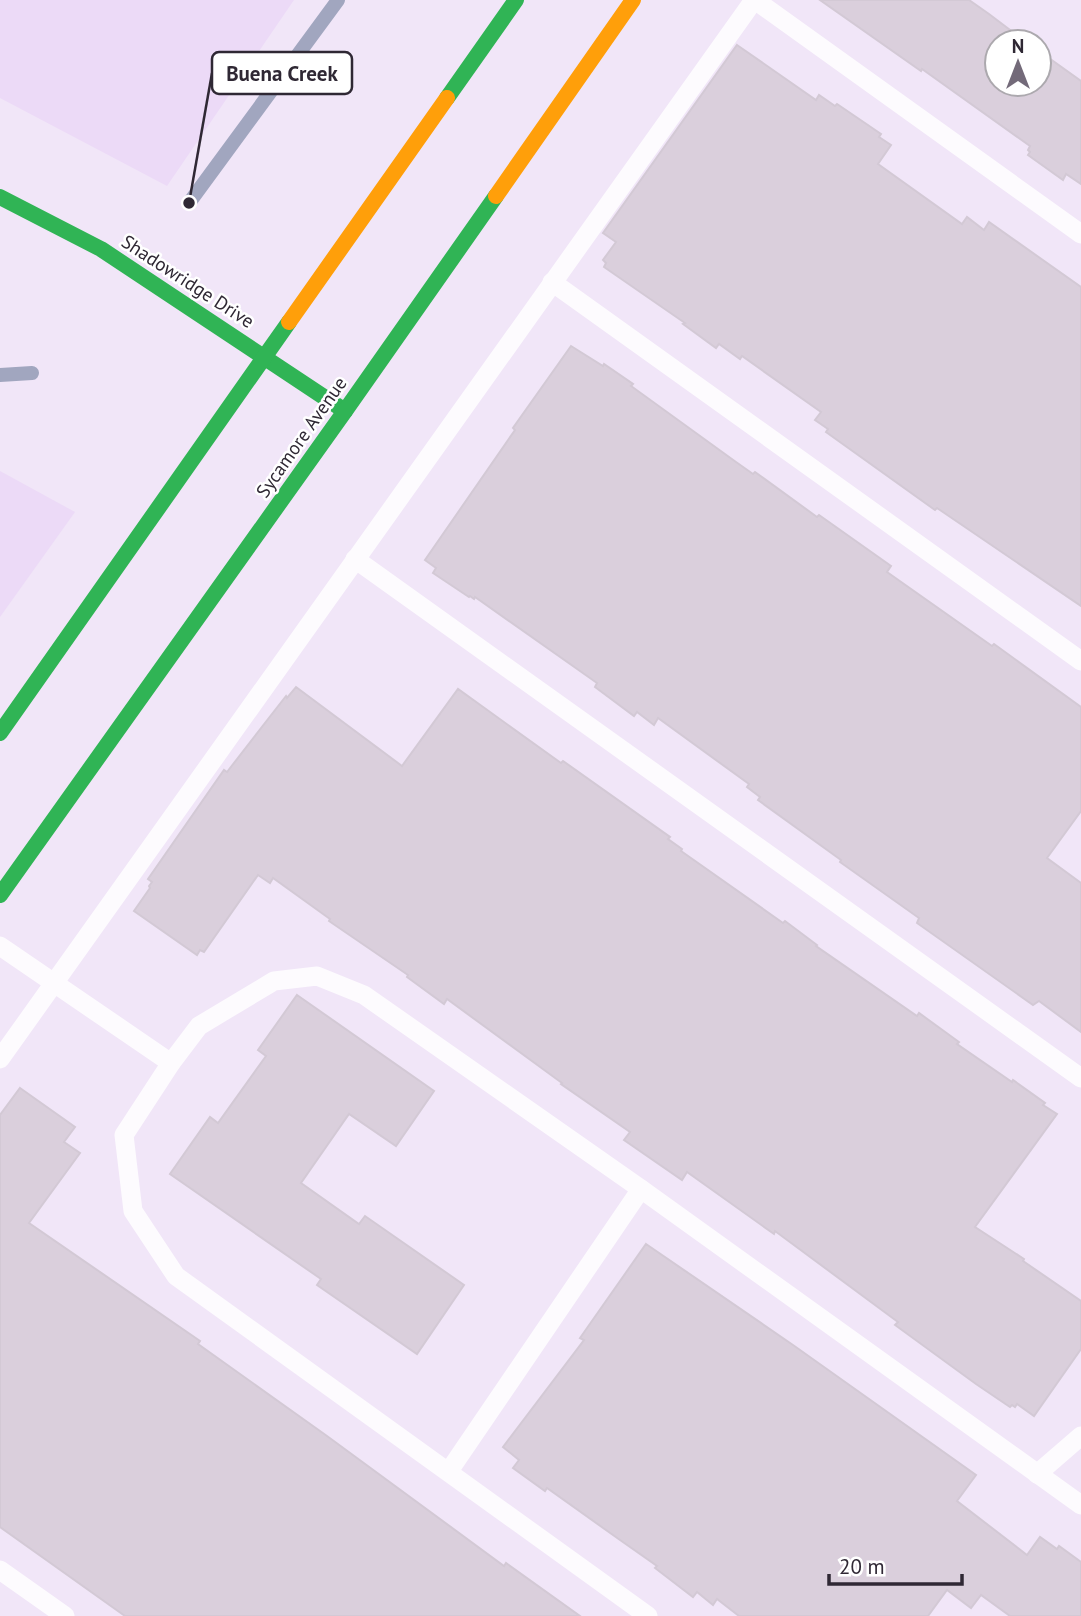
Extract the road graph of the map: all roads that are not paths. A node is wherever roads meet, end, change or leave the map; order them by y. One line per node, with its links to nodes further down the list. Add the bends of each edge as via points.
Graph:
1 (516, 0): 7 (main road)
2 (633, 0): 8 (main road, Sycamore Avenue)
3 (755, 0): 5 (lane); 6 (lane)
4 (0, 197): 7 (main road, Shadowridge Drive, via 100,249)
5 (1081, 234)
6 (552, 282): 9 (lane); 10 (lane)
7 (265, 356): 8 (main road, Shadowridge Drive); 11 (main road)
8 (345, 411): 12 (main road, Sycamore Avenue)
9 (355, 559): 14 (lane); 17 (lane)
10 (1081, 661)
11 (0, 733)
12 (0, 895)
13 (0, 946): 14 (lane)
14 (54, 984): 15 (lane); 16 (lane)
15 (0, 1059)
16 (171, 1063): 18 (lane, via 199,1026 274,981 317,976 364,995); 20 (lane, via 124,1135 133,1211 176,1276)
17 (1081, 1079)
18 (642, 1189): 20 (lane); 21 (lane)
19 (1081, 1436): 21 (lane)
20 (449, 1471): 25 (lane)
21 (1037, 1474): 22 (lane)
22 (1081, 1505)
23 (0, 1570): 24 (lane)
24 (65, 1616)
25 (648, 1616)

